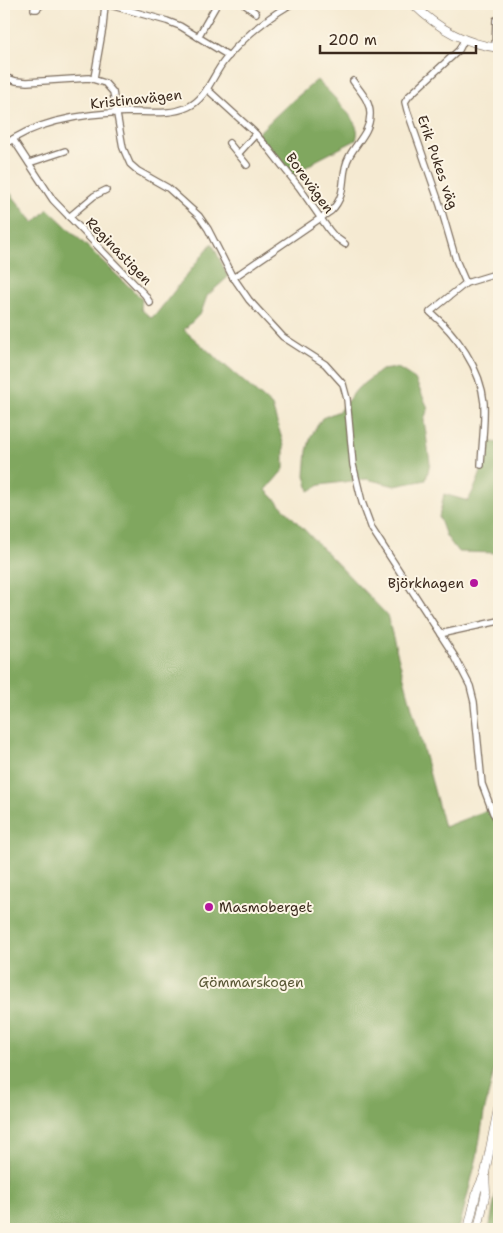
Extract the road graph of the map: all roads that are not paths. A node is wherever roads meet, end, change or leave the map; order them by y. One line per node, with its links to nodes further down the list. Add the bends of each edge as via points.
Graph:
1 (42, 4): 7 (street)
2 (105, 4): 10 (street, via 167,21); 15 (street)
3 (217, 4): 10 (street)
4 (244, 4): 8 (street)
5 (292, 4): 13 (street, Kristinavägen, via 262,23)
6 (413, 4): 11 (main road, via 433,22)
7 (34, 9)
8 (256, 13)
9 (496, 20): 12 (street)
10 (198, 37): 13 (street)
11 (464, 40): 12 (main road); 33 (street, Erik Pukes väg, via 459,50 405,102)
12 (497, 48)
13 (229, 56): 17 (street, Kristinavägen)
14 (4, 77): 15 (street, via 27,82)
15 (94, 78): 18 (street, via 113,92)
16 (353, 82): 29 (street, via 368,102 369,123 348,160 339,202)
17 (207, 89): 18 (street, Kristinavägen, via 200,99 185,108); 19 (street, Borevägen)
18 (118, 113): 20 (street, Kristinavägen, via 58,122); 32 (street, via 123,148 130,164 168,188 200,216)
19 (256, 134): 24 (street); 29 (street, Borevägen)
20 (13, 138): 22 (street, Kristinavägen); 25 (street, Reginastigen)
21 (229, 142): 24 (street)
22 (4, 145)
23 (65, 152): 25 (street)
24 (239, 152): 26 (street)
25 (29, 163): 28 (street, Reginastigen, via 53,200)
26 (247, 165)
27 (106, 190): 28 (street, Reginastigen)
28 (69, 217): 34 (street, Reginastigen)
29 (321, 218): 30 (street, Borevägen, via 334,236); 32 (street)
30 (346, 244)
31 (499, 273): 33 (street)
32 (233, 278): 37 (street, via 283,337 325,364 343,384 355,476 369,522)
33 (466, 283): 35 (street, via 430,312 456,339 478,376 484,407)
34 (150, 303)
35 (481, 464)
36 (499, 621): 37 (street)
37 (440, 634): 38 (street, via 459,663 472,692 482,784)
38 (499, 822)
39 (499, 1104): 40 (main road)
40 (485, 1172): 41 (main road, via 476,1191); 42 (main road, via 486,1192)
41 (470, 1229)
42 (478, 1229)

